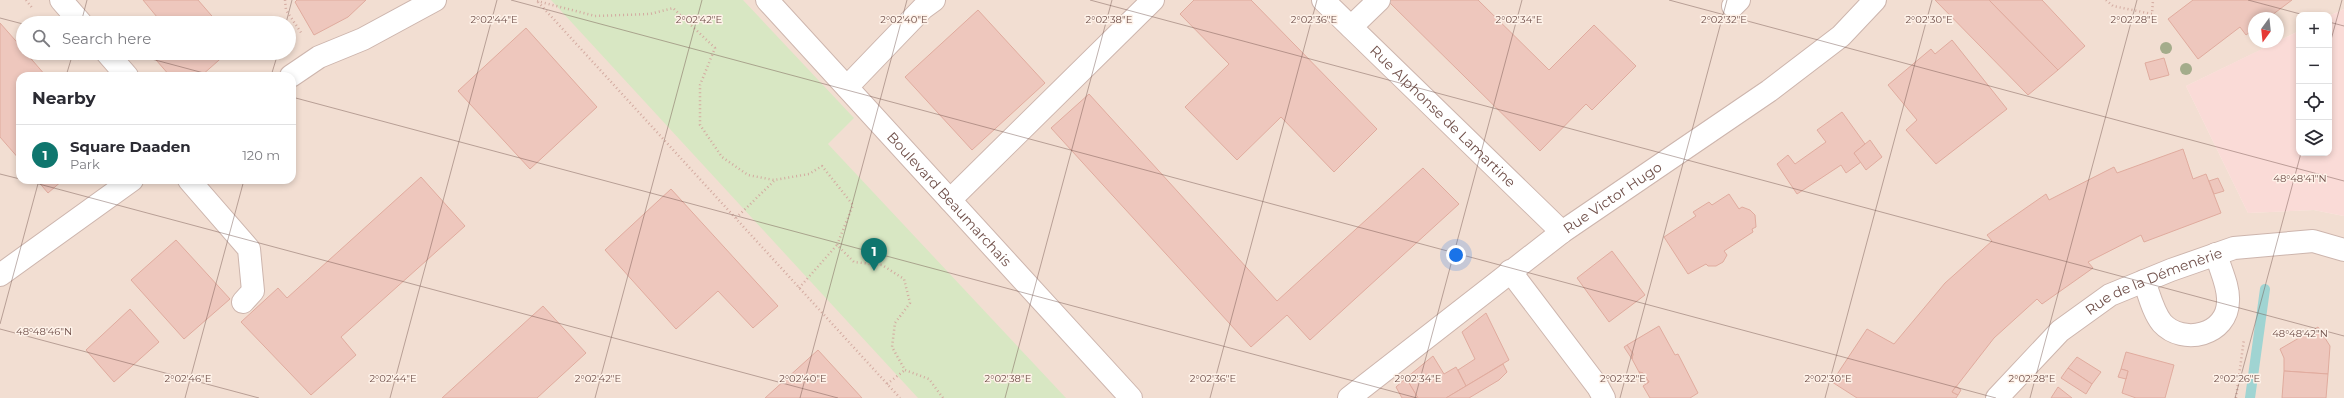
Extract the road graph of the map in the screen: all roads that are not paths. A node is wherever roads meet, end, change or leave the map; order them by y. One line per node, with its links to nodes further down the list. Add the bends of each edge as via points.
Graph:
1 (61, 0): 9 (street)
2 (434, 0): 13 (street, via 363,39 319,57)
3 (767, 0): 14 (street, Boulevard Beaumarchais)
4 (1153, 0): 17 (street)
5 (1323, 0): 10 (street, Rue Alphonse de Lamartine)
6 (1379, 0): 10 (street)
7 (1875, 0): 18 (street, Rue Victor Hugo, via 1842,36 1775,86)
8 (925, 3): 14 (street)
9 (75, 16)
10 (1351, 27): 18 (street, Rue Alphonse de Lamartine)
11 (113, 60): 12 (street)
12 (123, 72)
13 (296, 73)
14 (847, 87): 17 (street, Boulevard Beaumarchais)
15 (126, 184): 22 (street)
16 (192, 184): 24 (street, via 249,249 252,291)
17 (950, 200): 25 (street, Boulevard Beaumarchais)
18 (1562, 232): 21 (street, Rue Victor Hugo)
19 (2344, 250): 20 (street, Rue de la Démenèrie, via 2313,241 2234,248)
20 (2216, 254): 23 (street, Rue de la Démenèrie); 23 (street, via 2228,291 2228,303 2225,315 2208,332 2196,336 2172,331 2159,316)
21 (1510, 271): 26 (street, Rue Victor Hugo); 27 (street)
22 (0, 275)
23 (2144, 281): 28 (street, Rue de la Démenèrie, via 2110,295 2060,331)
24 (243, 302)
25 (1131, 398)
26 (1349, 398)
27 (1604, 398)
28 (1997, 398)

